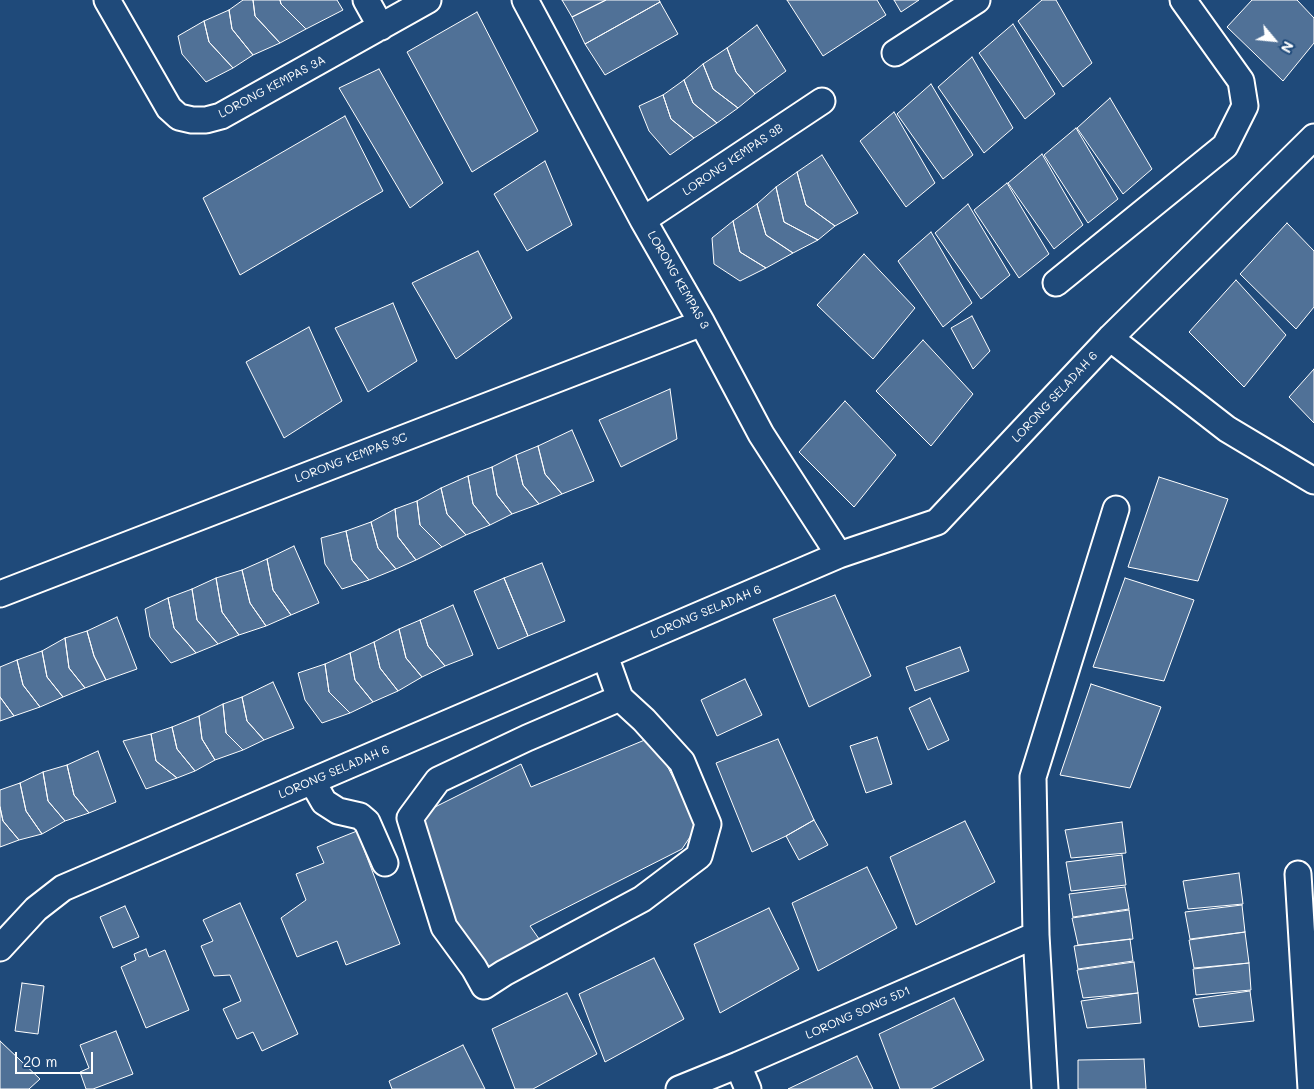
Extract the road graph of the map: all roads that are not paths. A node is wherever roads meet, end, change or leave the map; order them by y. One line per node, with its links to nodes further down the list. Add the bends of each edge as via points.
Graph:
1 (107, 0): 7 (street, LORONG KEMPAS 3A, via 169,108 192,120 221,116)
2 (366, 0): 7 (street)
3 (428, 0): 7 (street, LORONG KEMPAS 3A)
4 (525, 0): 11 (street, LORONG KEMPAS 3)
5 (977, 0): 8 (street)
6 (1183, 0): 12 (street, via 1241,81 1244,106 1225,146)
7 (381, 27)
8 (895, 53)
9 (822, 101): 11 (street, LORONG KEMPAS 3B)
10 (1314, 137): 14 (street, LORONG SELADAH 6)
11 (643, 220): 13 (street, LORONG KEMPAS 3)
12 (1056, 283)
13 (702, 322): 17 (street, LORONG KEMPAS 3, via 761,434); 18 (street, LORONG KEMPAS 3C)
14 (1110, 338): 15 (street, via 1227,429); 17 (street, LORONG SELADAH 6, via 937,522)
15 (1314, 481)
16 (1116, 510): 24 (street, via 1033,777)
17 (839, 555): 19 (street, LORONG SELADAH 6)
18 (0, 594)
19 (605, 656): 20 (street); 21 (street, LORONG SELADAH 6)
20 (620, 698): 20 (street, via 682,762 708,824 699,856 642,899 484,986 444,928 410,818 438,780)
21 (312, 781): 22 (street, via 324,802 367,822); 25 (street, LORONG SELADAH 6, via 63,888 36,909)
22 (385, 863)
23 (1298, 874): 30 (street)
24 (1036, 935): 26 (street, LORONG SONG 5D1); 29 (street)
25 (0, 948)
26 (738, 1065): 27 (street, LORONG SONG 5D1); 28 (street)
27 (679, 1089)
28 (748, 1089)
29 (1045, 1089)
30 (1310, 1089)

